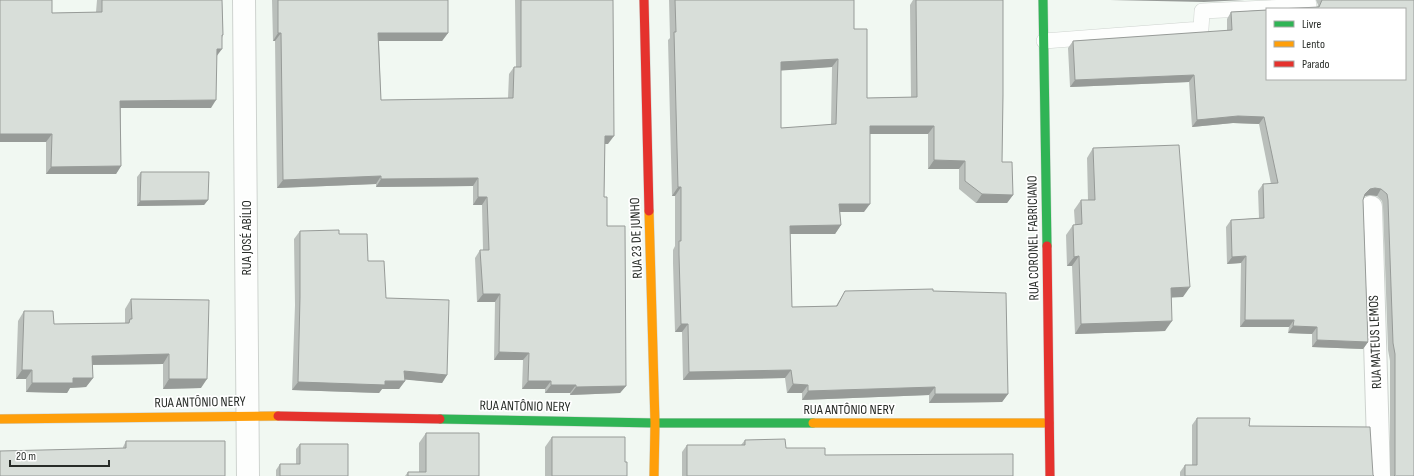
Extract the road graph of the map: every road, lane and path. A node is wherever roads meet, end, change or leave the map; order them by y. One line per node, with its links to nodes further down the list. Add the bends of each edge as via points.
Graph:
1 (244, 0): 9 (street, RUA JOSÉ ABÍLIO)
2 (644, 0): 11 (street, RUA 23 DE JUNHO)
3 (1043, 0): 7 (street, RUA CORONEL FABRICIANO)
4 (1308, 0): 5 (lane, via 1309,6)
5 (1266, 8)
6 (1266, 8): 7 (lane, via 1202,11 1200,29)
7 (1044, 41): 12 (street, RUA CORONEL FABRICIANO)
8 (1371, 207): 16 (street, RUA MATEUS LEMOS)
9 (247, 415): 10 (street, RUA ANTÔNIO NERY); 11 (street, RUA ANTÔNIO NERY); 13 (street, RUA JOSÉ ABÍLIO)
10 (0, 419)
11 (655, 422): 12 (street, RUA ANTÔNIO NERY); 14 (street, RUA 23 DE JUNHO)
12 (1049, 423): 15 (street, RUA CORONEL FABRICIANO)
13 (248, 476)
14 (654, 476)
15 (1050, 476)
16 (1379, 476)

